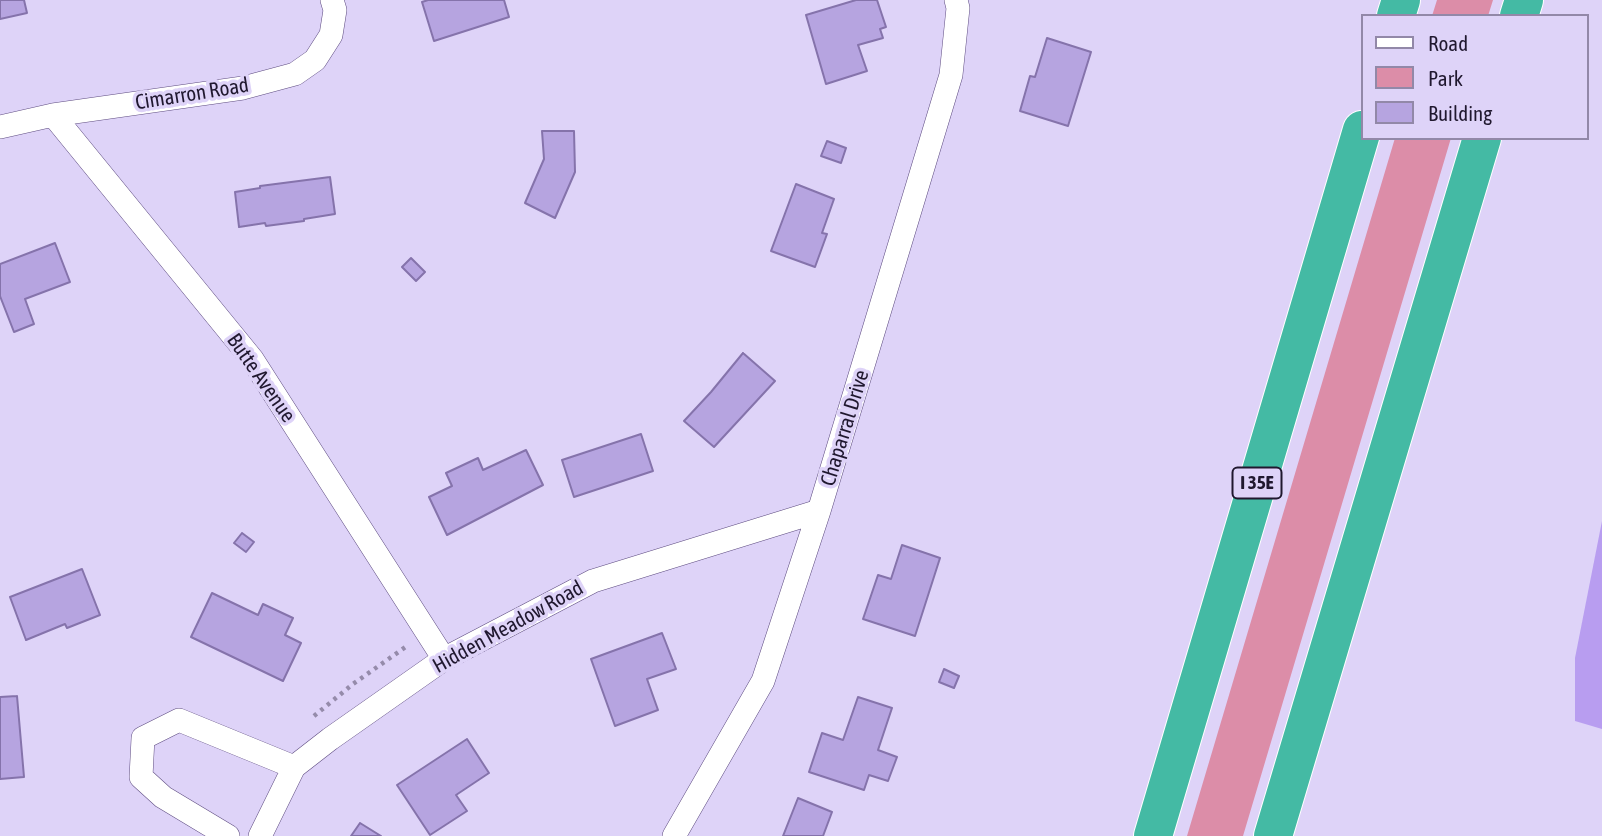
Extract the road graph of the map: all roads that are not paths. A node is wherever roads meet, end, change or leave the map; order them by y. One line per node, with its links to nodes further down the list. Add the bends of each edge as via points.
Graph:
1 (332, 0): 3 (street, Cimarron Road, via 331,35 315,60 295,74 243,88)
2 (956, 0): 7 (street, Chaparral Drive, via 951,75)
3 (53, 115): 4 (street, Cimarron Road); 8 (street, Butte Avenue, via 252,359)
4 (0, 127)
5 (1360, 137): 13 (highway, I 35E)
6 (1481, 140): 14 (highway)
7 (820, 512): 8 (street, Hidden Meadow Road, via 593,581); 12 (street, Chaparral Drive, via 763,681)
8 (444, 659): 9 (street, Hidden Meadow Road)
9 (294, 767): 10 (street, via 179,720 143,738 141,777 163,797); 11 (street, Hidden Meadow Road)
10 (228, 836)
11 (260, 836)
12 (674, 836)
13 (1153, 836)
14 (1273, 836)

